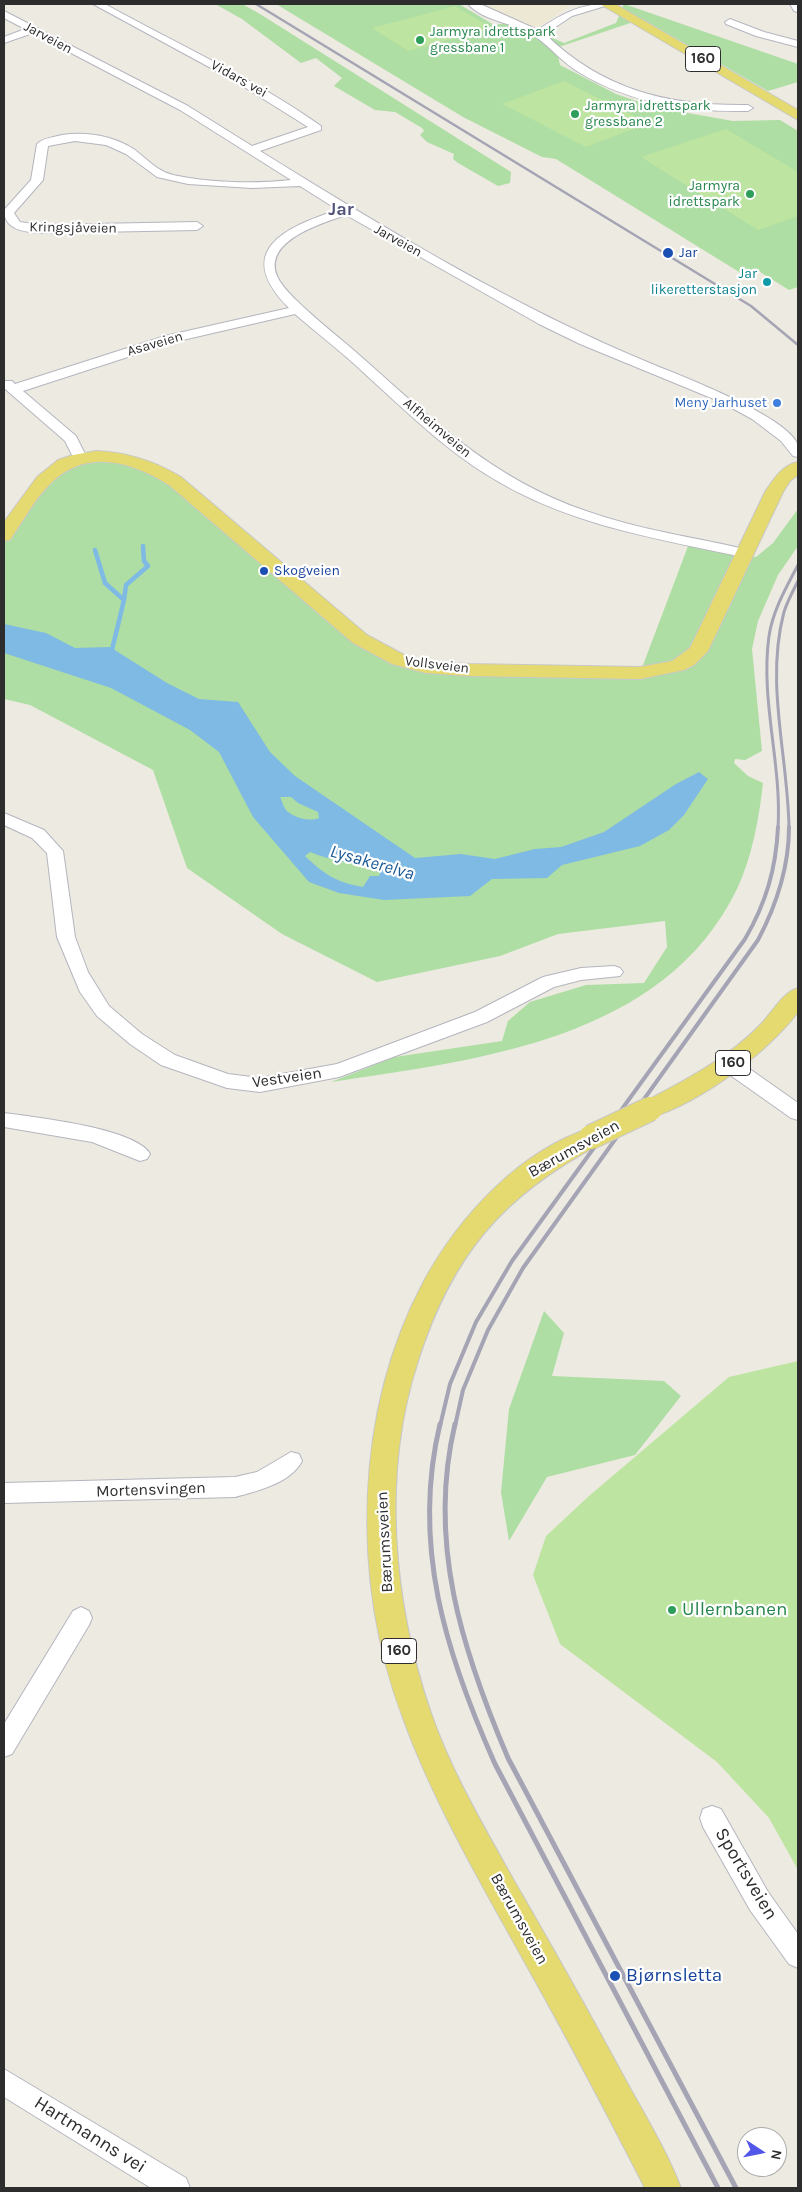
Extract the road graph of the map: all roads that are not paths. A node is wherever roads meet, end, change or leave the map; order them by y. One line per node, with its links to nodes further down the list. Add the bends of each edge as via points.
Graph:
1 (98, 4): 16 (street, Vidars vei, via 245,81 317,128)
2 (473, 4): 11 (street)
3 (601, 4): 6 (street)
4 (606, 4): 15 (main road, 160)
5 (795, 4): 7 (street)
6 (579, 6): 11 (street)
7 (798, 9)
8 (4, 14): 10 (street, Jarveien)
9 (730, 22): 13 (street)
10 (32, 30): 12 (street); 16 (street, Jarveien, via 184,108)
11 (539, 34): 14 (street, via 574,64 629,93 697,108)
12 (4, 40)
13 (798, 44)
14 (748, 108)
15 (798, 116)
16 (252, 149): 17 (street, Jarveien)
17 (300, 182): 18 (street, Jarveien); 19 (street, Kringsjåveien, via 277,185 174,178 153,171 119,146 63,137 43,144 36,182 8,213 12,222 20,227 40,229)
18 (346, 211): 20 (street, Alfheimveien, via 296,230 274,248 270,274); 22 (street, Jarveien, via 543,321 726,399 757,416 786,438)
19 (197, 226)
20 (299, 309): 21 (street, Asaveien, via 170,339); 26 (street, Alfheimveien, via 462,449 513,484 559,506 608,523)
21 (9, 385): 23 (street, via 71,439)
22 (798, 453)
23 (80, 458): 25 (main road, Vollsveien, via 57,468 41,482); 26 (main road, Vollsveien, via 112,456 128,459 167,475 360,639 392,658 426,666 620,673 677,666 693,657 704,643)
24 (798, 467): 26 (main road, Vollsveien, via 779,483)
25 (4, 536)
26 (743, 553)
27 (4, 818): 28 (street, Vestveien, via 38,834 55,851 66,937 89,992 103,1011 168,1060 220,1079 260,1085 338,1070 481,1017 549,982 581,974)
28 (614, 972)
29 (798, 996): 30 (main road, Bærumsveien / 160, via 772,1029)
30 (730, 1065): 31 (street); 42 (main road, Bærumsveien / 160, bridge, via 534,1170 503,1194 467,1232 431,1289 409,1345 390,1417 382,1482 381,1527 392,1623 417,1715 437,1764 481,1850)
31 (798, 1112)
32 (4, 1120): 33 (street, via 96,1136)
33 (140, 1154)
34 (292, 1461): 35 (street, Mortensvingen, via 263,1480 235,1487)
35 (4, 1492)
36 (81, 1618): 37 (street)
37 (4, 1746)
38 (712, 1818): 39 (street, Sportsveien, via 759,1900)
39 (798, 1955)
40 (4, 2082): 41 (street, Hartmanns vei)
41 (176, 2188)
42 (664, 2188)

